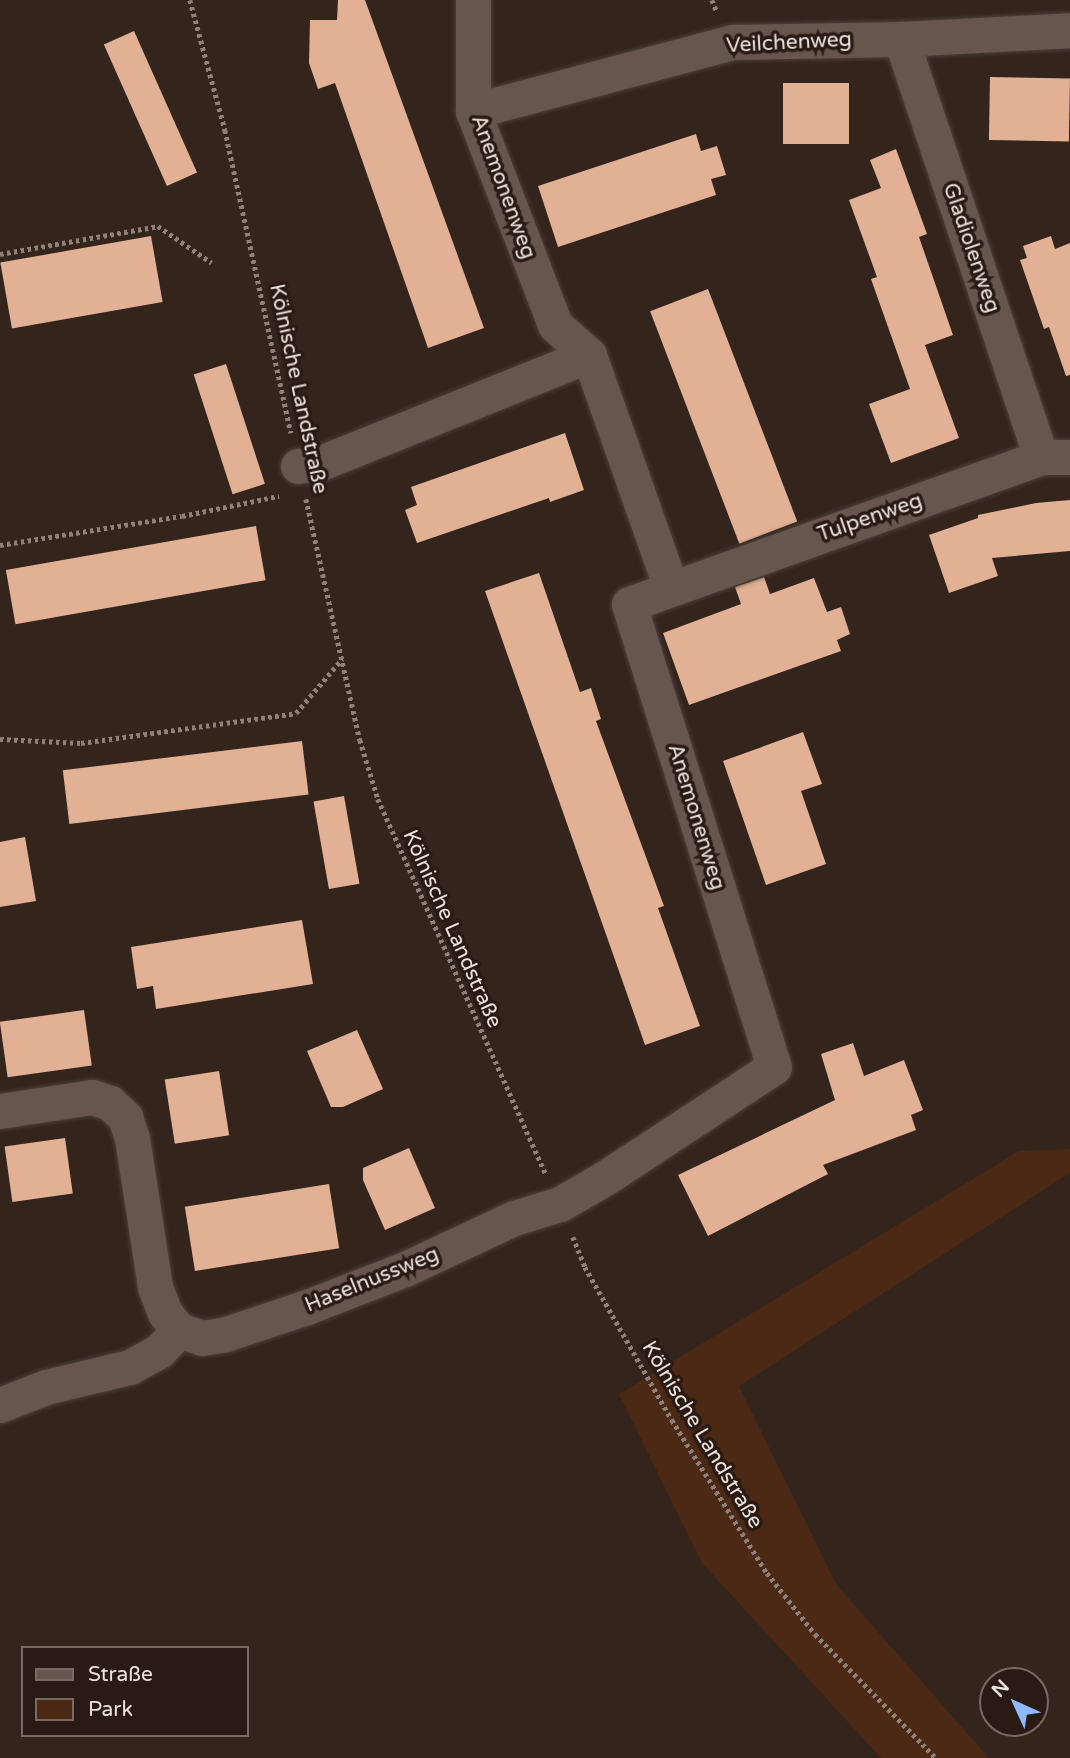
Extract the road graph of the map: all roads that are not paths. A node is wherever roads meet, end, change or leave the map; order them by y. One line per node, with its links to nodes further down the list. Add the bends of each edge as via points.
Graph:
1 (473, 0): 4 (street, Anemonenweg)
2 (1070, 30): 3 (street, Veilchenweg)
3 (901, 39): 4 (street, Veilchenweg, via 732,42); 6 (street, Gladiolenweg)
4 (473, 111): 5 (street, Anemonenweg, via 555,324)
5 (589, 355): 7 (street, via 323,462); 8 (street, Anemonenweg)
6 (1056, 457): 8 (street, Tulpenweg)
7 (301, 478)
8 (671, 588): 10 (street, Anemonenweg, via 629,604 774,1067)
9 (0, 1111): 11 (street, via 92,1097 125,1117 155,1287 165,1313)
10 (560, 1204): 11 (street, Haselnussweg, via 533,1209 405,1269 226,1334 202,1338)
11 (179, 1330): 12 (street, via 159,1351 130,1367 46,1387)
12 (0, 1405)

